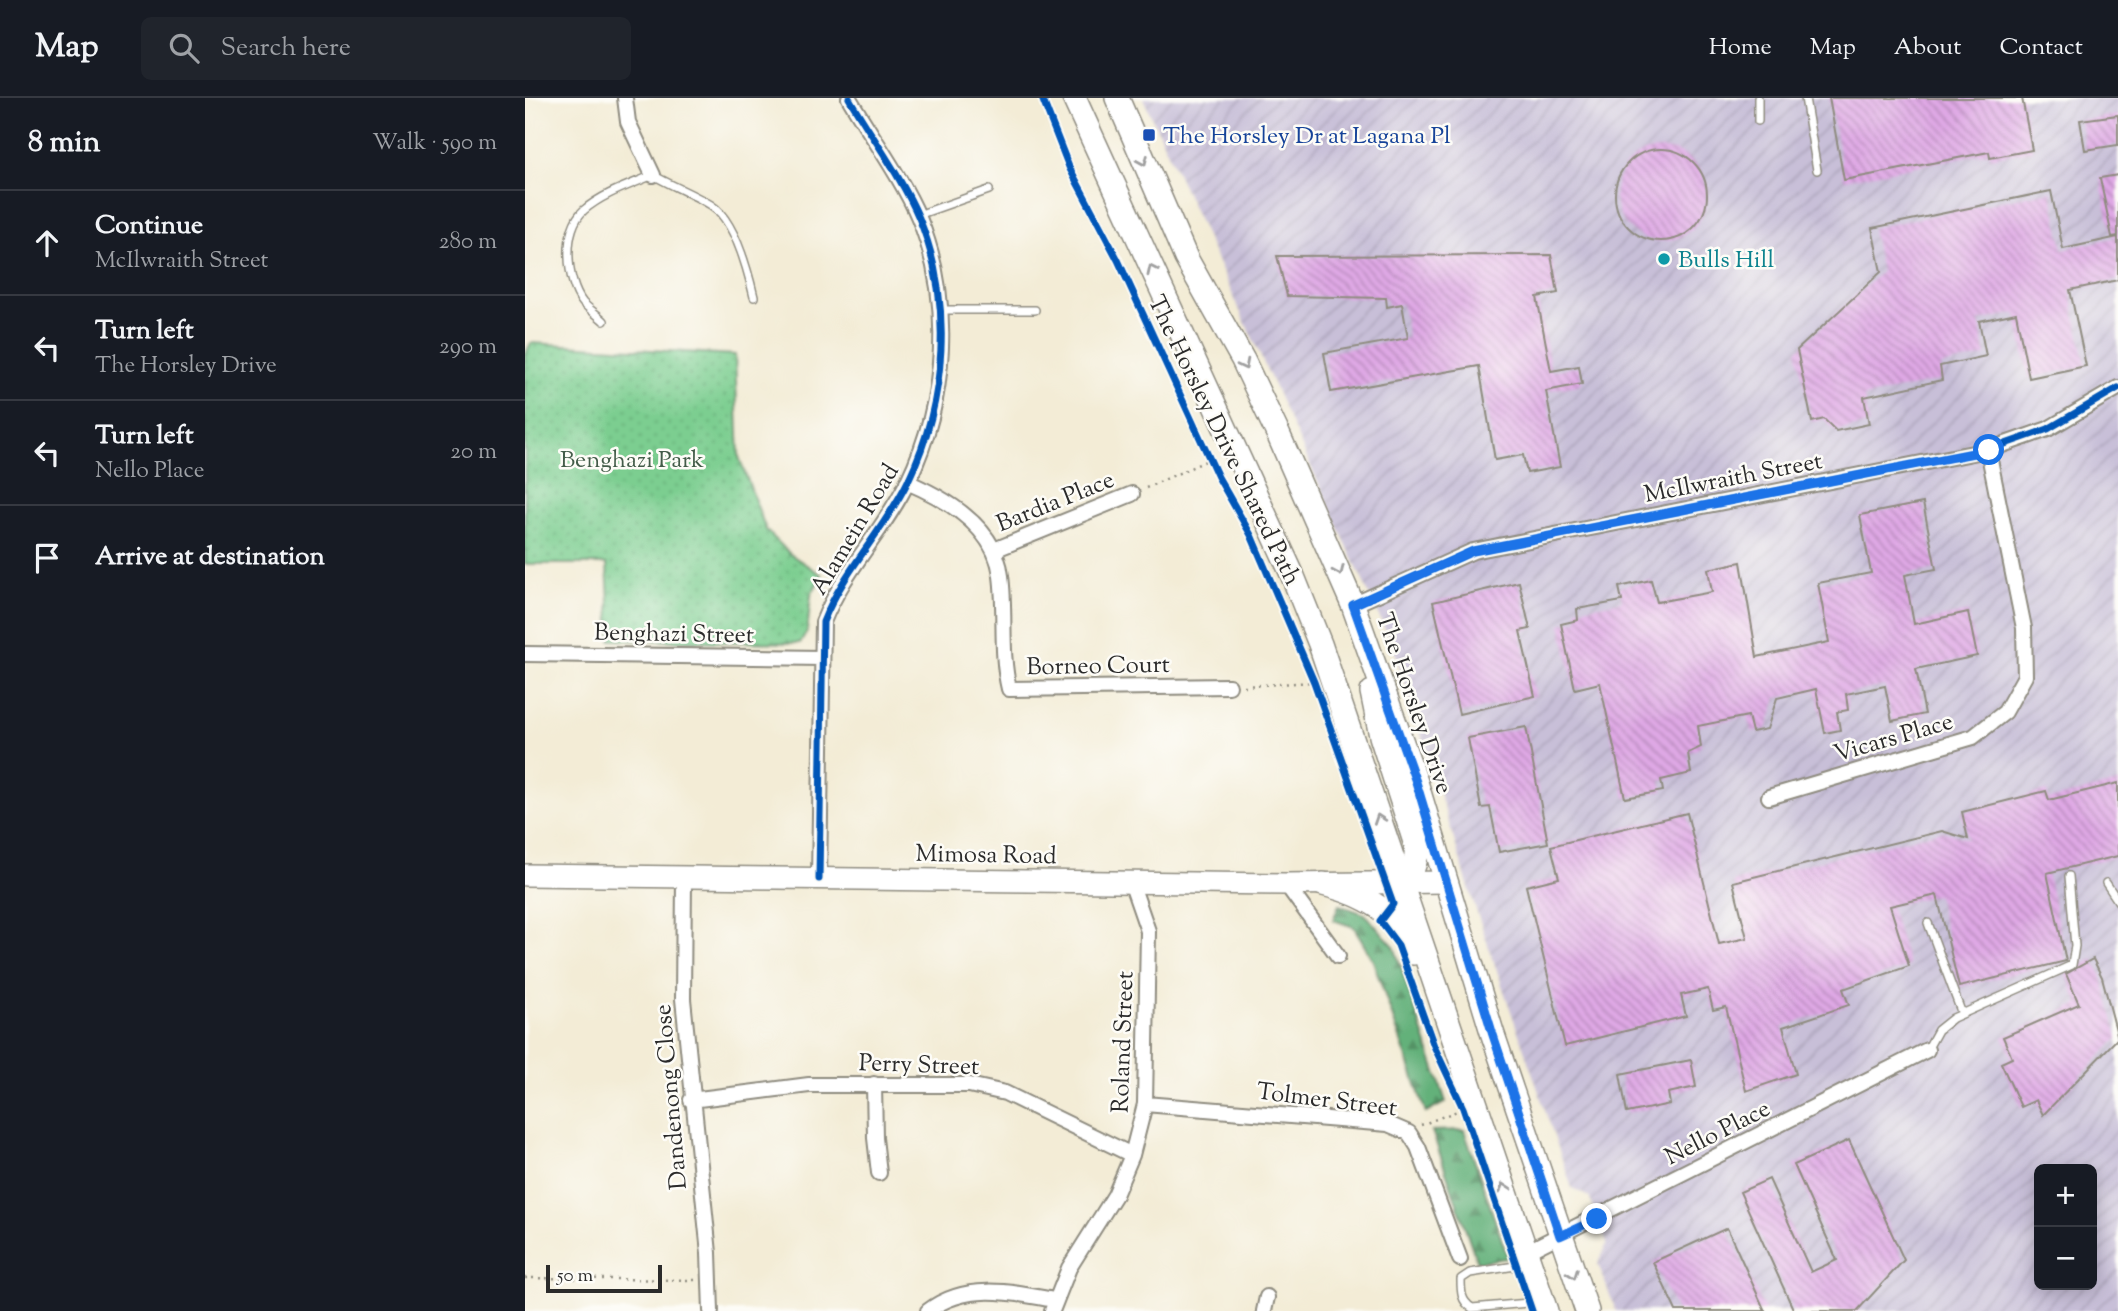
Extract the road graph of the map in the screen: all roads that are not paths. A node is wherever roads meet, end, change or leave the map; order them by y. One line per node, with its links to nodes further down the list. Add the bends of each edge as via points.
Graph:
1 (625, 98): 9 (street, via 628,122)
2 (849, 98): 11 (street, Alamein Road)
3 (1074, 98): 32 (main road, one-way to 3, via 1292,575)
4 (1117, 98): 21 (main road, The Horsley Drive, one-way to 21, via 1187,258 1267,411)
5 (1758, 98): 7 (lane)
6 (1805, 98): 8 (lane)
7 (1758, 121)
8 (1817, 170)
9 (653, 175): 12 (lane, via 713,206 725,220 747,265); 15 (lane, via 606,195 582,212 574,230 568,249 574,285 583,302)
10 (989, 190): 11 (lane)
11 (918, 215): 13 (street, Alamein Road, via 935,262)
12 (754, 297)
13 (942, 310): 14 (lane); 18 (street, Alamein Road, via 934,397)
14 (1035, 310)
15 (604, 321)
16 (2118, 388): 17 (street, McIlwraith Street, via 2048,429)
17 (1989, 450): 21 (street, McIlwraith Street, via 1473,551); 25 (street, Vicars Place, via 2024,628 2025,676 2005,712 1973,737)
18 (908, 482): 20 (street, Borneo Court, via 941,497 972,522); 23 (street, Alamein Road, via 832,597 823,622)
19 (1132, 494): 20 (street, Bardia Place)
20 (994, 550): 24 (street, Borneo Court, via 1002,575 1003,665 1009,689)
21 (1353, 605): 31 (main road, The Horsley Drive); 32 (main road, via 1381,736 1416,845 1412,873)
22 (525, 654): 23 (street, Benghazi Street)
23 (822, 658): 29 (street, Alamein Road)
24 (1229, 686)
25 (1769, 797)
26 (525, 875): 28 (main road, Mimosa Road)
27 (2069, 876): 39 (lane, via 2075,946 2072,965)
28 (684, 878): 29 (main road, Mimosa Road); 43 (street, Dandenong Close, via 683,999)
29 (819, 879): 30 (main road, Mimosa Road)
30 (1131, 882): 34 (main road, Mimosa Road); 44 (street, Roland Street, via 1148,931)
31 (1447, 882): 32 (main road, Mimosa Road); 47 (main road, The Horsley Drive)
32 (1401, 883): 35 (main road, Mimosa Road); 42 (main road)
33 (2105, 883): 36 (lane)
34 (1286, 884): 35 (main road, Mimosa Road); 38 (street)
35 (1323, 884): 42 (main road, via 1370,900 1400,928)
36 (2118, 901)
37 (1929, 923): 39 (lane)
38 (1338, 956)
39 (1962, 1014): 40 (lane, via 1946,1023)
40 (1927, 1050): 47 (street, Nello Place)
41 (874, 1084): 43 (street, Perry Street, via 809,1085); 45 (street, Perry Street, via 969,1085 1005,1093); 46 (street)
42 (1462, 1085): 48 (main road, one-way to 42)
43 (691, 1100): 52 (street, Dandenong Close)
44 (1145, 1104): 45 (street, Roland Street); 49 (street, Tolmer Street, via 1388,1124 1409,1133)
45 (1132, 1155): 50 (street, Roland Street)
46 (879, 1173)
47 (1560, 1236): 48 (street, Nello Place); 54 (main road, The Horsley Drive, one-way to 54)
48 (1528, 1258): 51 (main road); 51 (lane, via 1461,1279 1465,1303 1472,1308)
49 (1460, 1259)
50 (1053, 1306): 53 (street, via 991,1291 961,1295)
51 (1544, 1306)
52 (711, 1311)
53 (928, 1311)
54 (1587, 1311)

